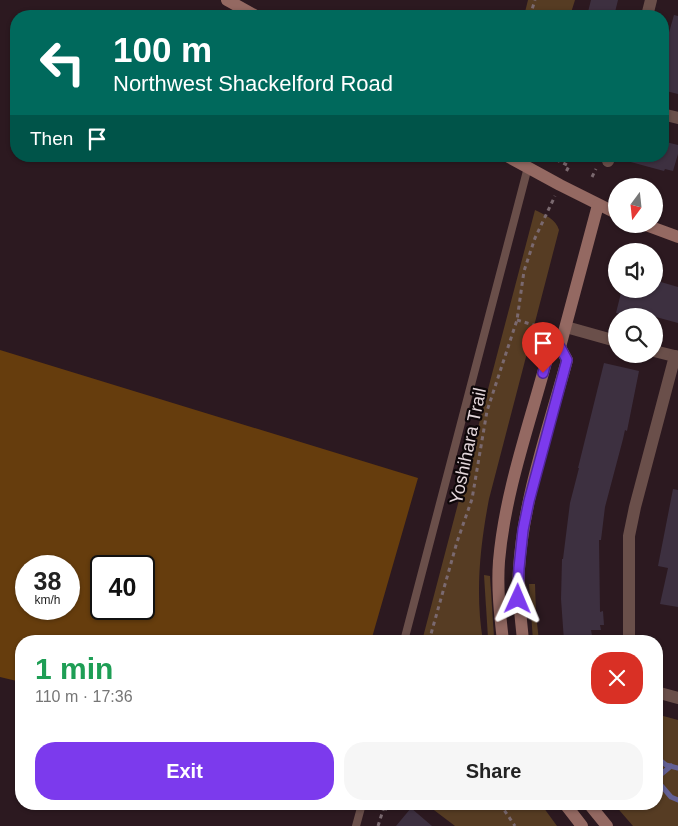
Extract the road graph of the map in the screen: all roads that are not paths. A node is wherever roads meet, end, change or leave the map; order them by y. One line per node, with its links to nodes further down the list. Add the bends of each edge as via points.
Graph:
1 (227, 0): 2 (street)
2 (245, 10)
3 (518, 162): 4 (street)
4 (528, 167): 5 (street); 14 (lane)
5 (598, 205): 6 (street); 9 (street)
6 (608, 209)
7 (663, 231): 8 (street)
8 (678, 237)
9 (566, 327): 10 (street); 11 (street)
10 (608, 339)
11 (560, 347): 15 (street, via 548,355 508,499 499,562); 16 (street, via 567,360 523,530 518,599)
12 (663, 353): 13 (street)
13 (676, 357): 17 (street, via 629,536)
14 (406, 635)
15 (502, 635)
16 (522, 635)
17 (629, 635)
18 (663, 694): 19 (street)
19 (678, 698)
20 (360, 810): 23 (lane)
21 (570, 810): 24 (street)
22 (595, 810): 25 (street)
23 (356, 826)
24 (582, 826)
25 (607, 826)

